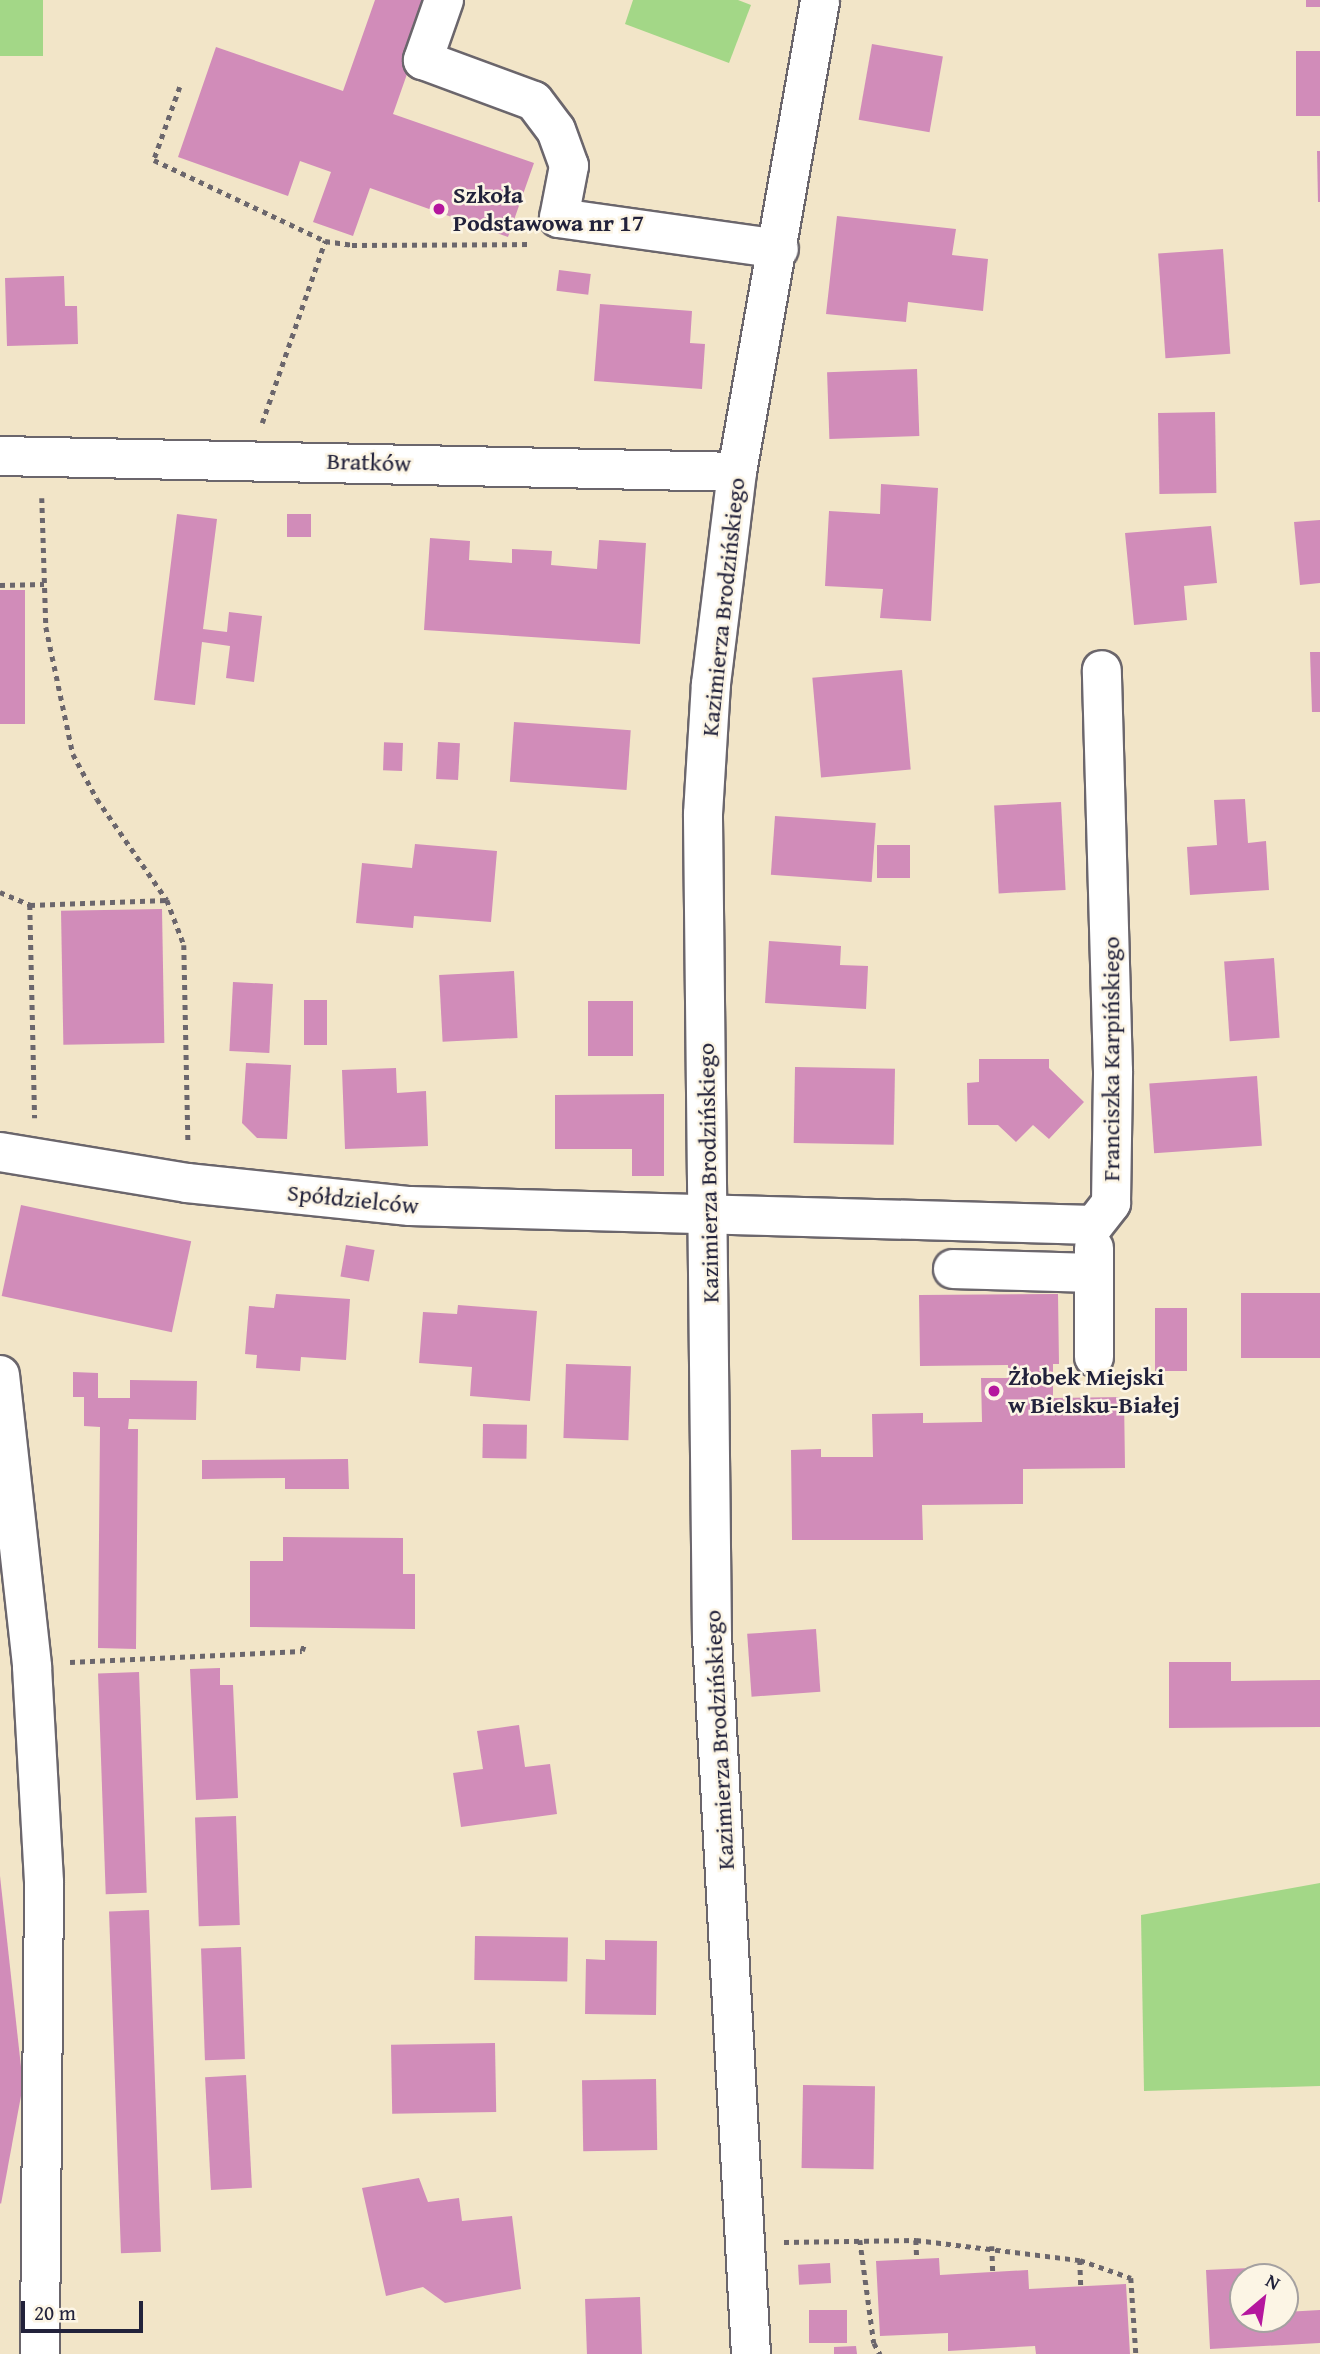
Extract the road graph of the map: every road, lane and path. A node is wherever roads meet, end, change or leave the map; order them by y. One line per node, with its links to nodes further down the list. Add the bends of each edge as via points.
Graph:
1 (444, 0): 4 (street, via 423,60 534,102 556,130 569,166)
2 (820, 0): 6 (street, Kazimierza Brodzińskiego)
3 (180, 87): 5 (path, via 154,160)
4 (559, 218): 5 (path, via 533,244 352,245); 6 (street)
5 (325, 241): 7 (path)
6 (779, 249): 10 (street, Kazimierza Brodzińskiego)
7 (258, 433)
8 (42, 455): 9 (street, Bratków); 10 (street, Bratków); 11 (path)
9 (0, 456)
10 (737, 472): 19 (street, Kazimierza Brodzińskiego, via 711,684 704,814)
11 (44, 584): 12 (path); 15 (path, via 46,628 73,754 97,799)
12 (0, 585)
13 (1102, 670): 20 (street, Franciszka Karpińskiego, via 1113,1071 1111,1203)
14 (0, 892): 16 (path)
15 (167, 900): 16 (path); 18 (path, via 184,945)
16 (30, 905): 17 (path)
17 (18, 1155): 18 (street, Spółdzielców)
18 (187, 1182): 19 (street, Spółdzielców, via 410,1206)
19 (708, 1217): 20 (street); 29 (street, Kazimierza Brodzińskiego, via 712,1637)
20 (1094, 1225): 22 (street)
21 (953, 1269): 22 (street)
22 (1093, 1273): 23 (street)
23 (1094, 1357)
24 (0, 1375): 26 (street)
25 (305, 1642): 26 (path, via 302,1651)
26 (32, 1667): 35 (street, via 44,1883)
27 (860, 2240): 28 (path); 29 (path); 37 (path, via 874,2343)
28 (916, 2240): 30 (path); 31 (path)
29 (745, 2243): 36 (street, Kazimierza Brodzińskiego)
30 (992, 2246): 32 (path); 33 (path)
31 (917, 2259)
32 (1080, 2260): 34 (path); 38 (path, via 1131,2278)
33 (993, 2272)
34 (1081, 2286)
35 (40, 2354)
36 (751, 2354)
37 (880, 2354)
38 (1136, 2354)

